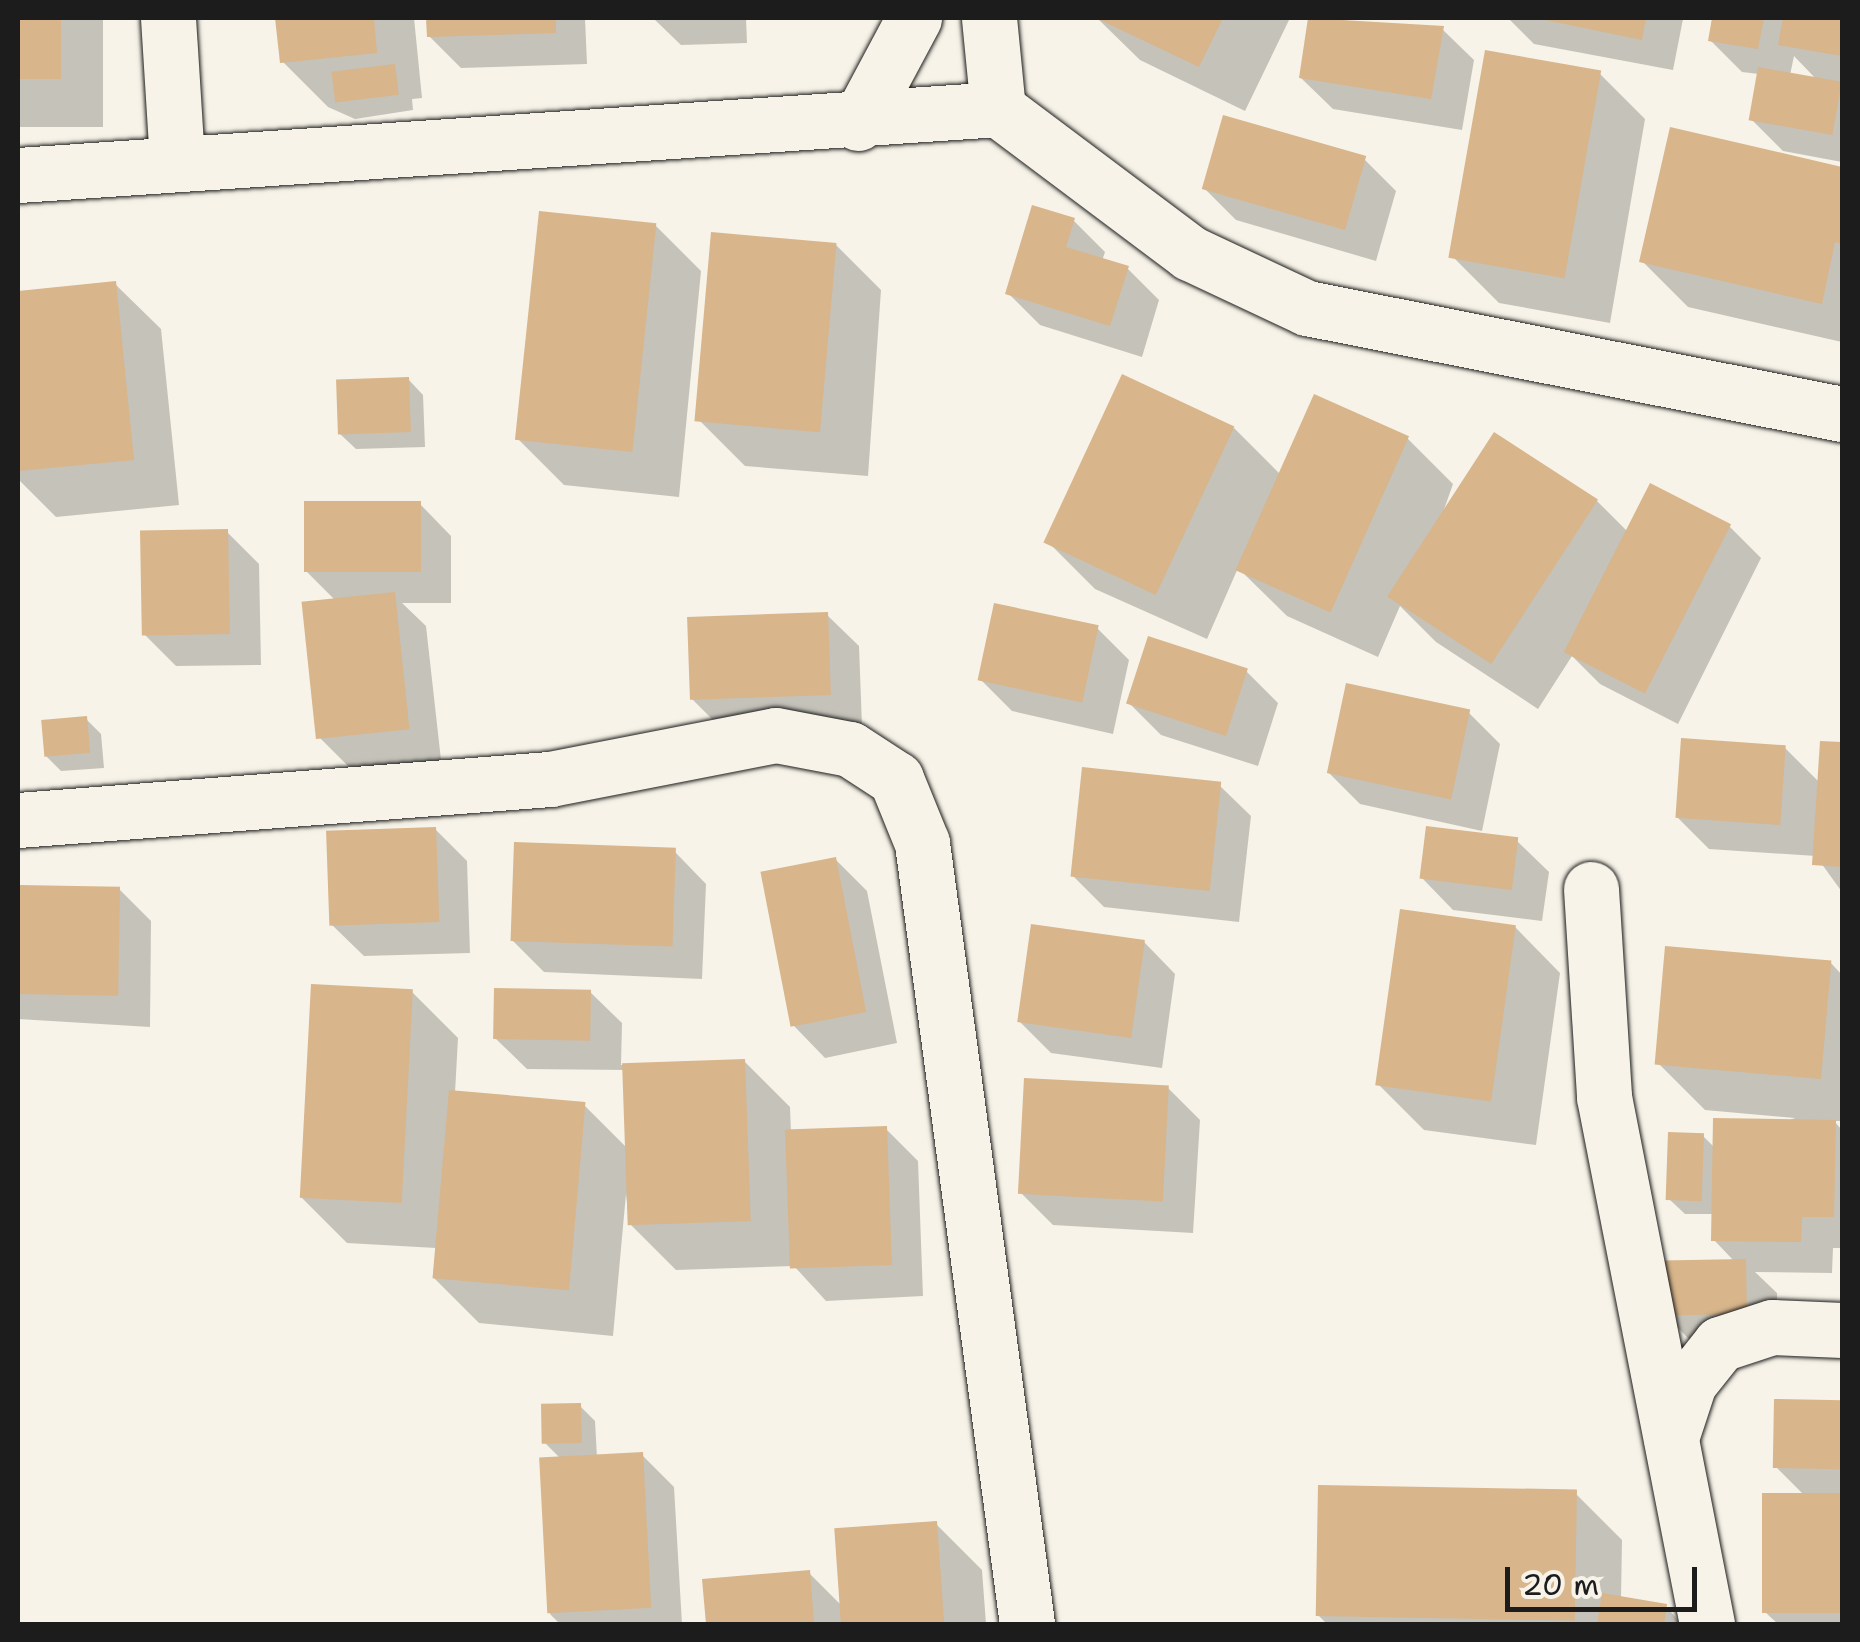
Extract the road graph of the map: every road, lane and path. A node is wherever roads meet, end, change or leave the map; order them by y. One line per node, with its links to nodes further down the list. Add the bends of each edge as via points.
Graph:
1 (168, 18): 6 (street)
2 (914, 18): 5 (street)
3 (989, 18): 4 (street)
4 (998, 109): 5 (street); 8 (street, via 1190,253 1307,308)
5 (858, 122): 6 (street)
6 (178, 162): 7 (street)
7 (18, 175)
8 (1842, 414)
9 (18, 820): 13 (street, via 550,779 776,735 850,749 896,779 925,862)
10 (1590, 889): 12 (street, via 1604,1097)
11 (1842, 1330): 12 (street, via 1772,1328 1720,1344 1689,1383)
12 (1671, 1438): 14 (street)
13 (1027, 1624)
14 (1706, 1624)

